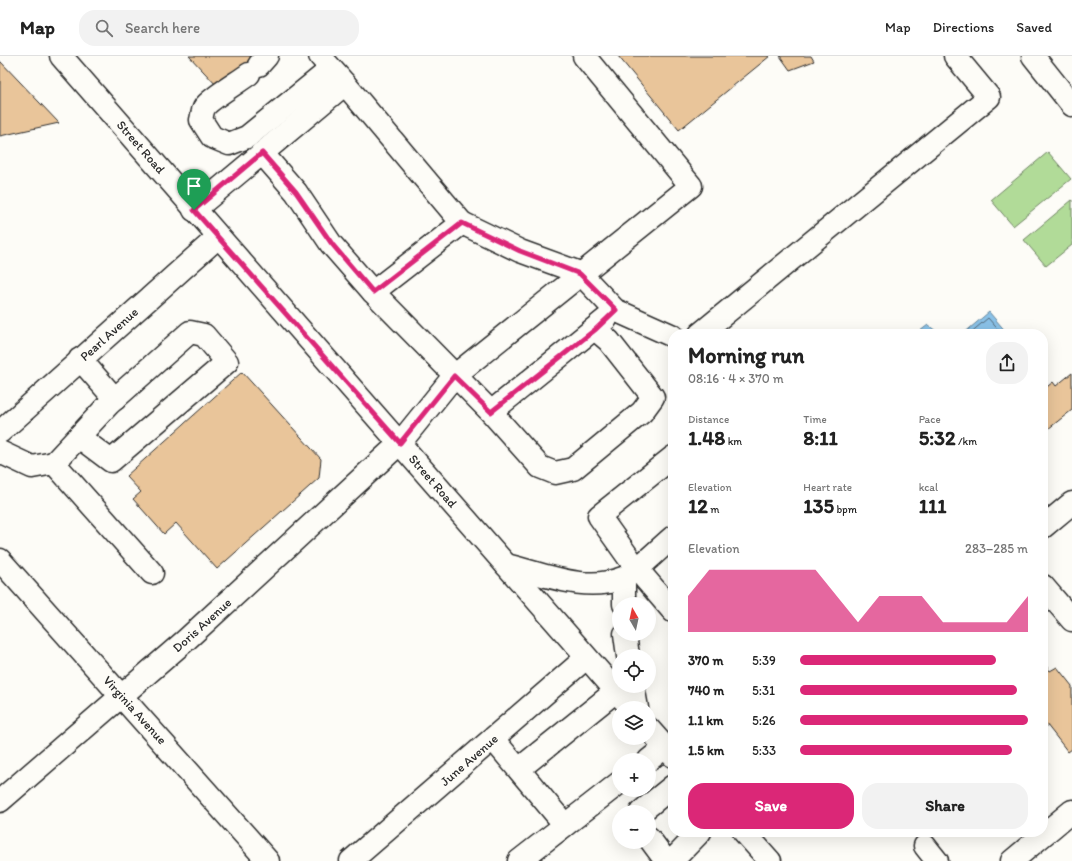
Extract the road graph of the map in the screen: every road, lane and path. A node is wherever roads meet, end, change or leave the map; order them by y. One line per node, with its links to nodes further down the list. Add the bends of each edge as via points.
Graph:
1 (61, 56): 9 (street, Street Road)
2 (584, 56): 12 (street, Doris Avenue, via 691,186)
3 (955, 56): 16 (street, via 989,97)
4 (1033, 56): 7 (street)
5 (255, 63): 6 (street, via 234,86 223,91 204,107 201,120 212,137 228,144 247,137)
6 (332, 70): 8 (street); 10 (street)
7 (1072, 105)
8 (262, 153): 9 (street); 13 (street, via 296,192 332,244)
9 (194, 210): 11 (street, Street Road)
10 (462, 223): 12 (street, via 520,251); 13 (street)
11 (218, 237): 18 (street, Pearl Avenue); 24 (street, Street Road)
12 (580, 274): 14 (street); 19 (street, Doris Avenue)
13 (373, 292): 19 (street)
14 (616, 310): 15 (street); 17 (street)
15 (596, 329): 21 (street); 21 (street, via 609,341 653,397 642,412 574,469 555,473 540,467)
16 (706, 329)
17 (668, 334)
18 (80, 359): 20 (street); 22 (street, Pearl Avenue)
19 (454, 376): 21 (street); 24 (street, Doris Avenue)
20 (115, 399): 23 (street); 23 (street, via 190,332 204,335 226,362 111,461)
21 (491, 412)
22 (0, 432)
23 (79, 437): 27 (street)
24 (400, 443): 32 (street, Street Road); 42 (street, Doris Avenue)
25 (0, 452): 27 (street, via 32,467)
26 (668, 461): 34 (street, via 599,516)
27 (54, 463): 33 (street)
28 (1072, 503): 29 (street)
29 (1048, 523)
30 (668, 541): 34 (street)
31 (0, 560): 42 (street, Virginia Avenue)
32 (506, 565): 34 (street, via 575,583 597,584); 39 (street, Street Road)
33 (152, 573)
34 (630, 573): 36 (street); 37 (street)
35 (1048, 592): 38 (street)
36 (625, 597)
37 (668, 606)
38 (1072, 620)
39 (586, 658): 40 (street, Street Road); 43 (street, June Avenue)
40 (612, 679)
41 (620, 693): 46 (street)
42 (123, 696): 49 (street, Doris Avenue); 59 (street, Virginia Avenue)
43 (493, 738): 46 (street); 60 (street, June Avenue)
44 (656, 743): 45 (street)
45 (662, 755)
46 (519, 769): 52 (street)
47 (612, 788): 52 (street)
48 (668, 790): 50 (street)
49 (0, 801)
50 (650, 805)
51 (1072, 811): 53 (street)
52 (565, 825): 61 (street)
53 (1048, 831)
54 (695, 837): 63 (street)
55 (748, 837): 58 (street)
56 (1041, 837): 64 (street)
57 (656, 847): 62 (street)
58 (764, 859)
59 (268, 861)
60 (351, 861)
61 (519, 861)
62 (666, 861)
63 (672, 861)
64 (1012, 861)

